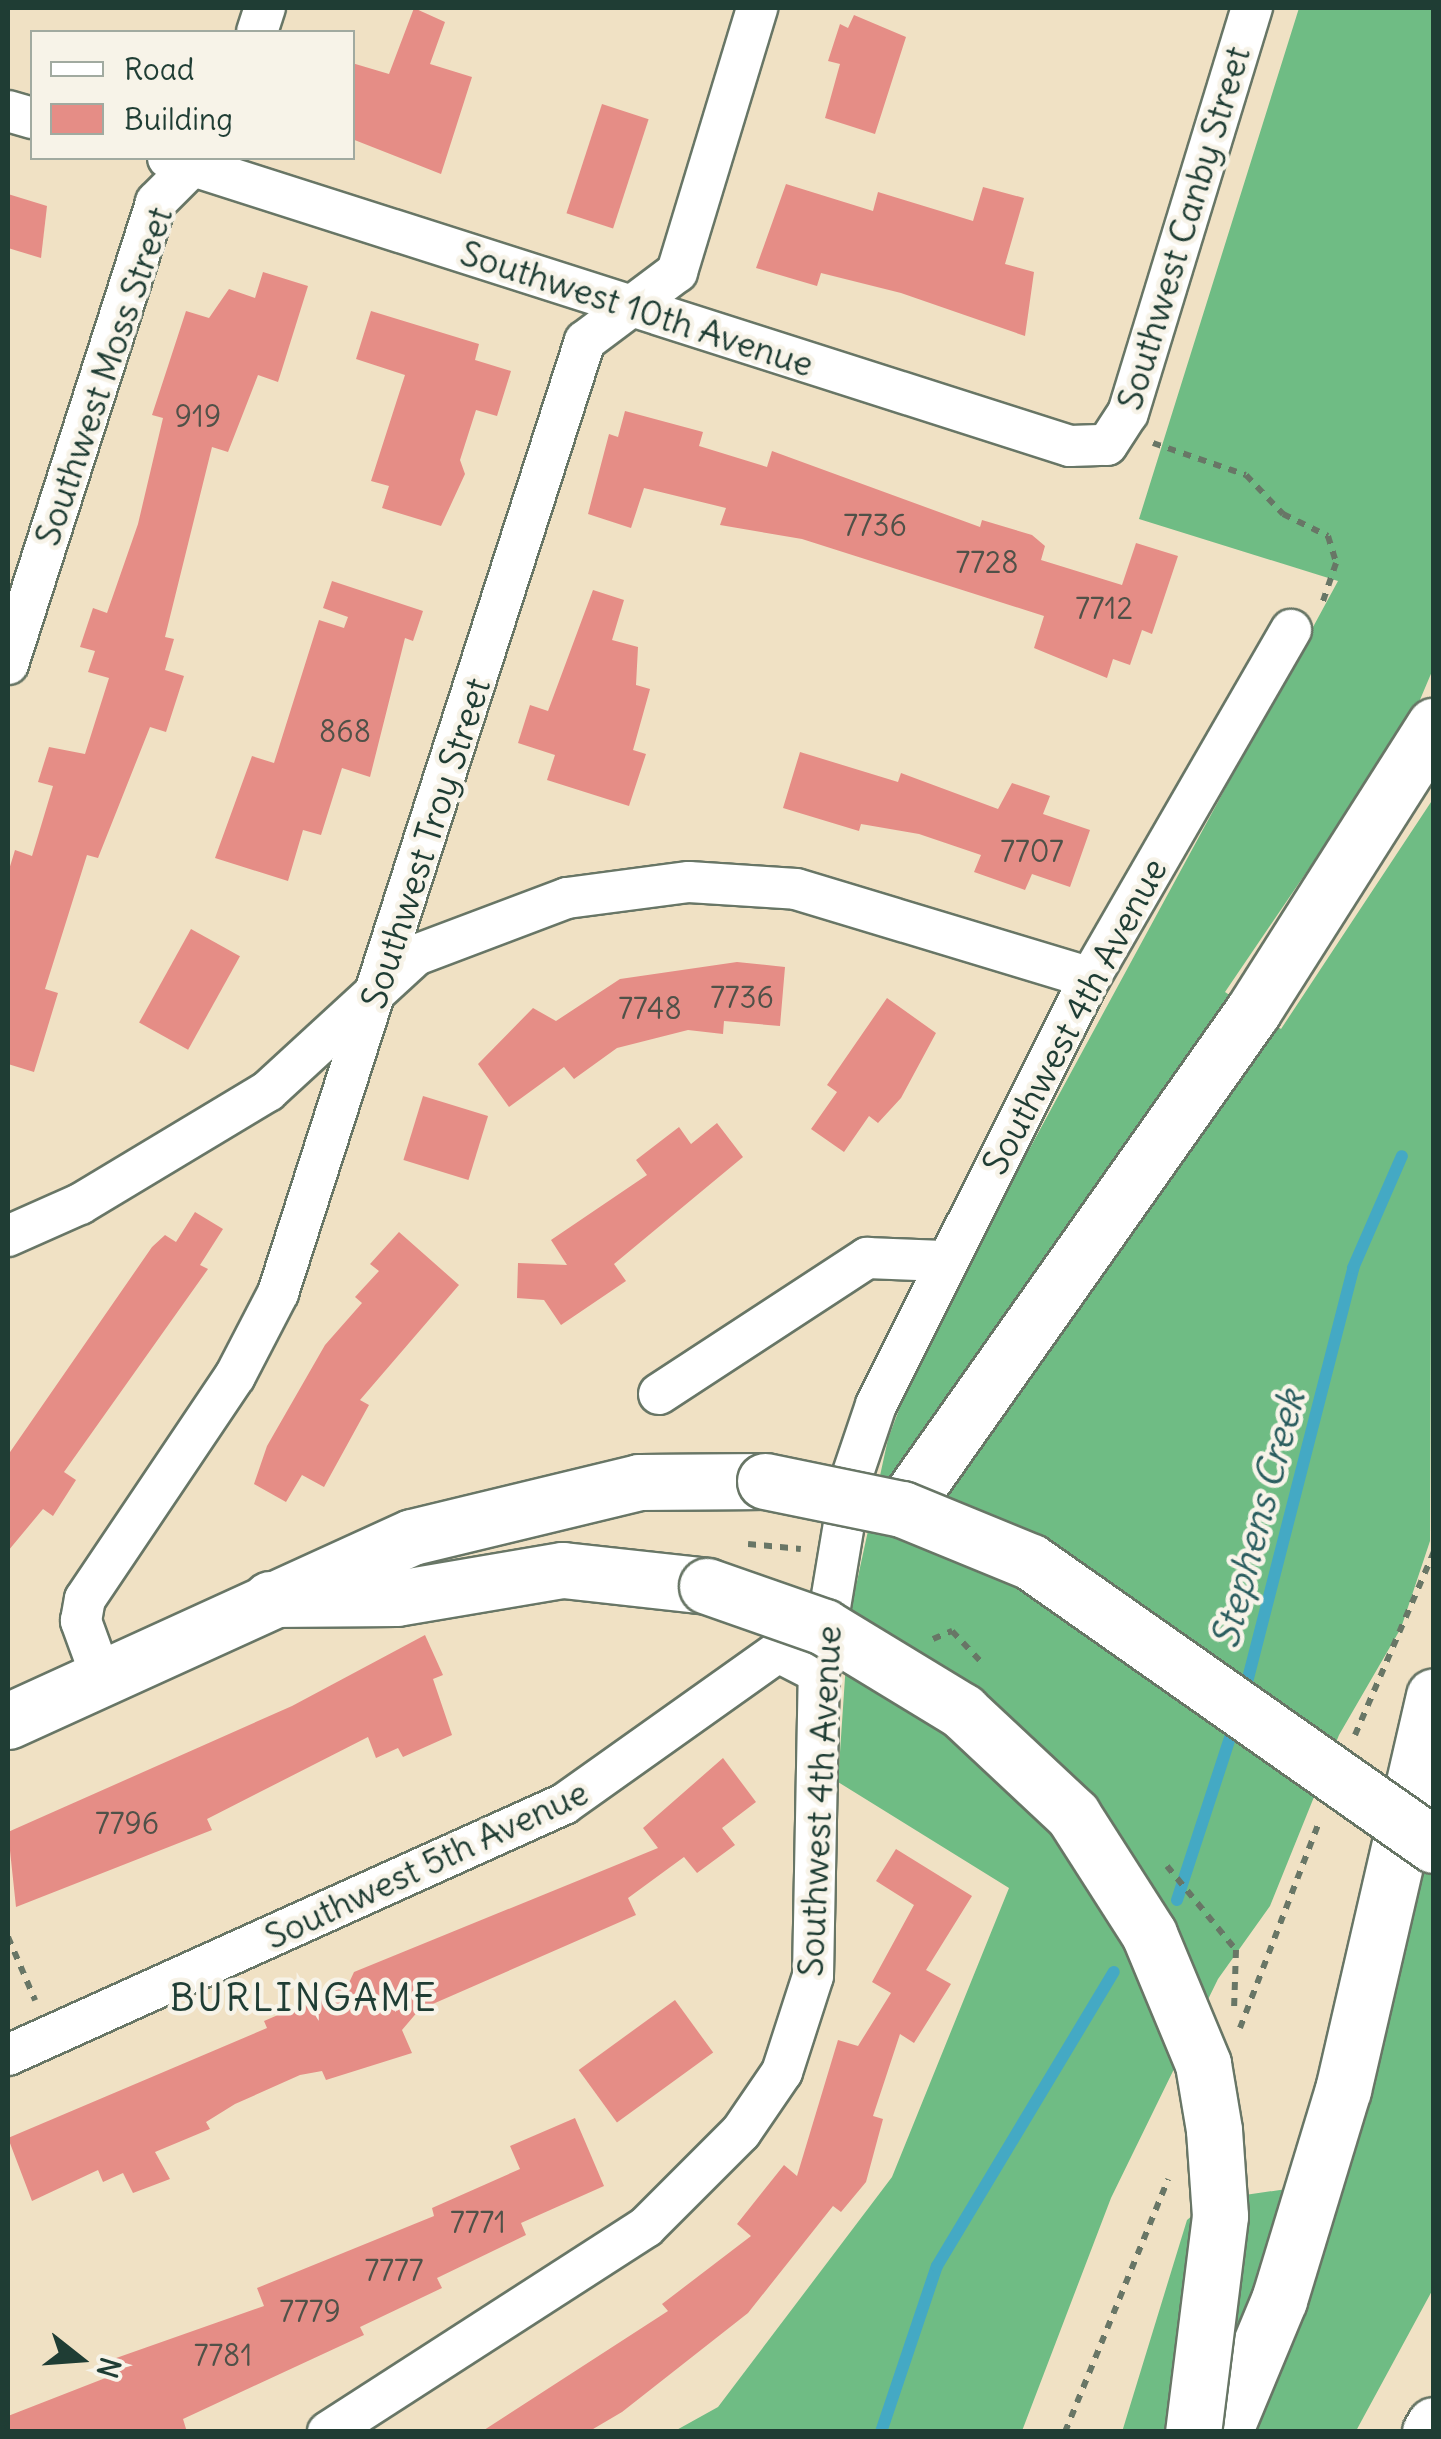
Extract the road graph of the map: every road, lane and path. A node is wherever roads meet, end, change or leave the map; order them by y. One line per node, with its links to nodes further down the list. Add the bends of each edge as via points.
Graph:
1 (757, 8): 4 (street, Southwest Troy Street, via 677,272)
2 (1252, 8): 5 (street, Southwest Canby Street, via 1128,412)
3 (187, 160): 4 (street, Southwest 10th Avenue); 7 (street, Southwest Moss Street, via 156,202)
4 (631, 307): 5 (street, Southwest 10th Avenue, via 1070,446); 10 (street, Southwest Troy Street, via 585,341)
5 (1107, 444): 6 (path, via 1152,443 1246,475 1282,514 1328,536 1336,563 1319,611)
6 (1291, 630): 9 (street, Southwest 4th Avenue)
7 (8, 664)
8 (1434, 726): 14 (main road, via 1253,1011)
9 (1090, 978): 10 (street, via 847,900 689,882 512,916 451,936); 12 (street, Southwest 4th Avenue)
10 (380, 984): 11 (street, via 268,1091 95,1196); 21 (street, Southwest Troy Street, via 278,1293 236,1376 85,1599 81,1621)
11 (8, 1236)
12 (943, 1260): 13 (street, via 868,1258); 17 (street, Southwest 4th Avenue, via 876,1404)
13 (659, 1394)
14 (902, 1509): 19 (main road, bridge, via 765,1481 639,1482 538,1500 412,1537); 24 (main road, bridge, via 1030,1562)
15 (748, 1544): 17 (path)
16 (1434, 1552): 18 (path)
17 (837, 1556): 20 (street, Southwest 4th Avenue)
18 (1428, 1572)
19 (270, 1599): 21 (main road); 31 (main road, bridge, via 396,1598 563,1570 707,1586 824,1627 962,1711 1072,1815 1142,1920 1203,2064 1220,2216)
20 (820, 1673): 26 (street, Southwest 5th Avenue, via 778,1652 564,1804); 29 (street, Southwest 4th Avenue, via 813,1976 782,2072 699,2180 646,2227)
21 (101, 1676): 23 (main road)
22 (1434, 1696): 32 (main road, via 1343,2090 1279,2300)
23 (8, 1721)
24 (1434, 1845)
25 (8, 1937): 26 (path)
26 (50, 2034): 27 (street, Southwest 5th Avenue)
27 (8, 2055)
28 (1175, 2162): 30 (path)
29 (328, 2432)
30 (1065, 2432)
31 (1194, 2432)
32 (1224, 2432)

